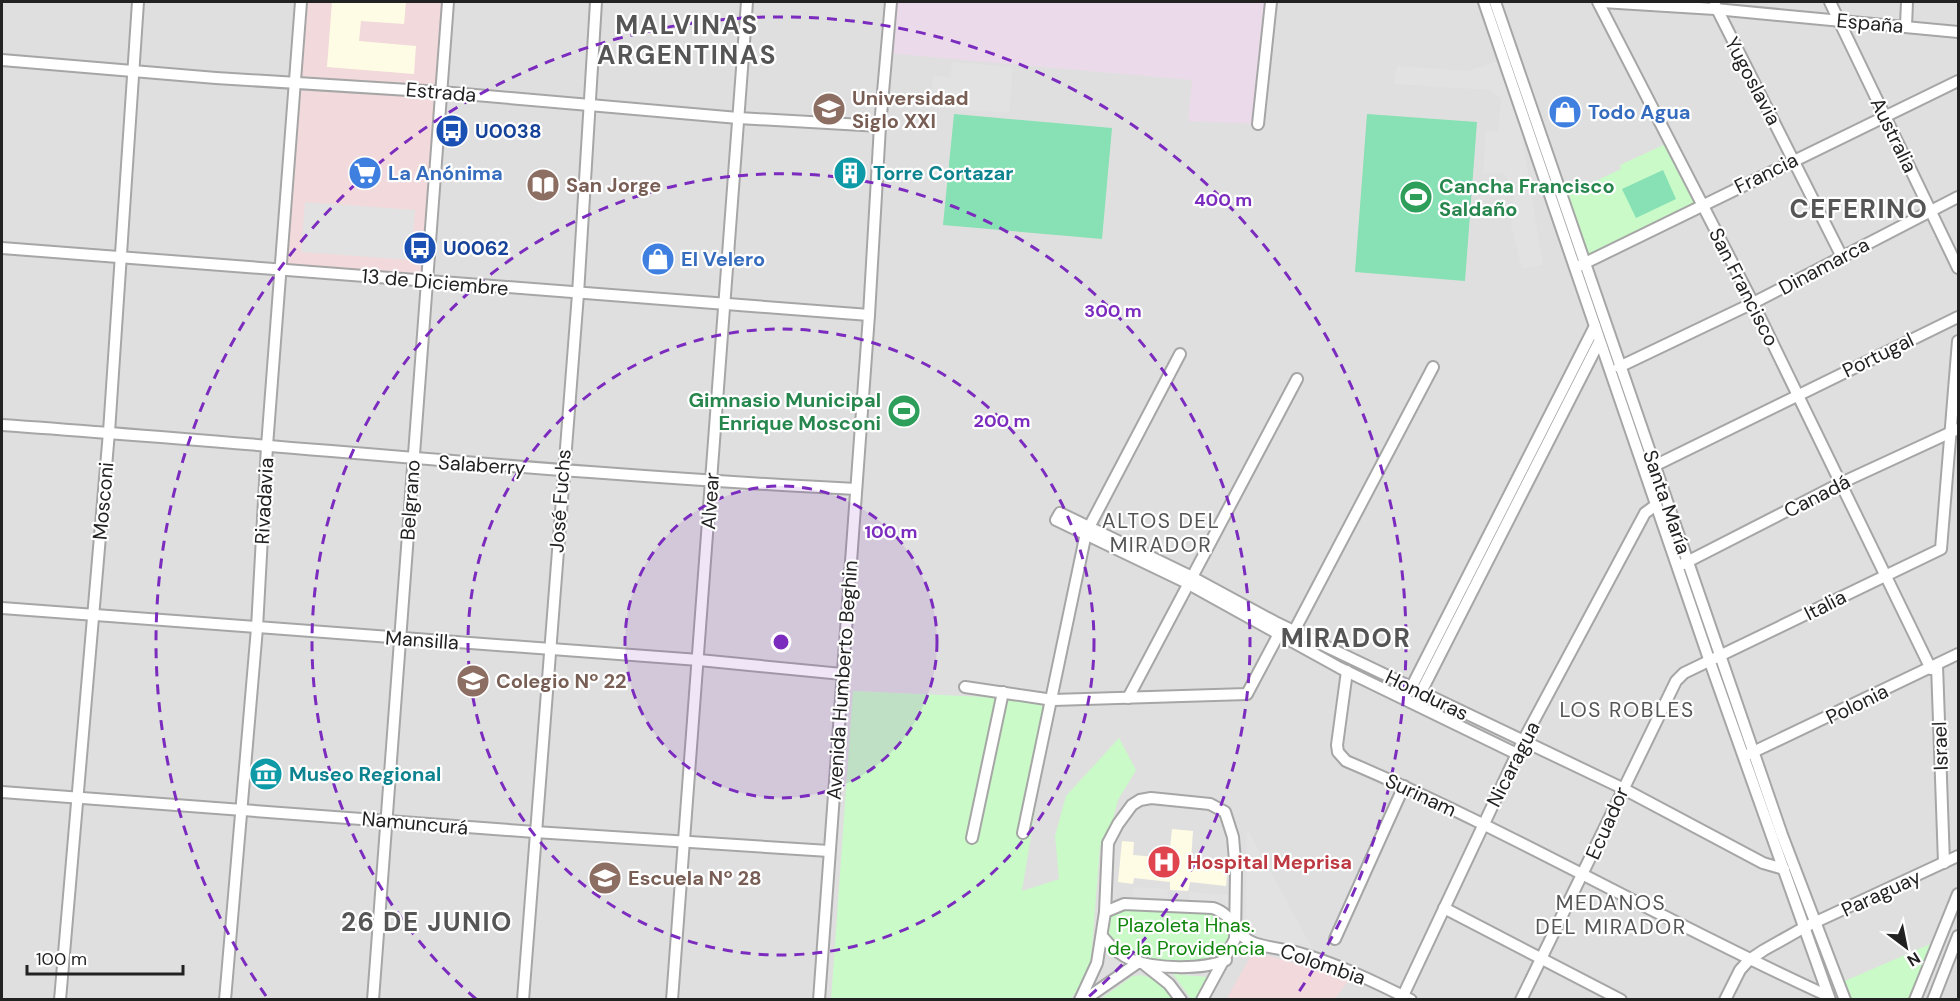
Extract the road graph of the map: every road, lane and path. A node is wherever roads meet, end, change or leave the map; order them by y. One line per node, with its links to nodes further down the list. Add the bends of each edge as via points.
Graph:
1 (138, 2): 18 (street, Mosconi)
2 (300, 2): 20 (street, Rivadavia)
3 (448, 2): 21 (street, Belgrano)
4 (596, 2): 22 (street, José Fuchs)
5 (747, 2): 24 (street, Alvear)
6 (891, 2): 26 (street, Avenida Humberto Beghin)
7 (1271, 2): 25 (street)
8 (1484, 2): 35 (street, Santa María)
9 (1495, 2): 34 (street, Santa María)
10 (1600, 2): 13 (street, España); 29 (street, San Francisco)
11 (1830, 2): 14 (street, Australia)
12 (1907, 2): 15 (street)
13 (1715, 5): 14 (street, España); 27 (street, Yugoslavia)
14 (1838, 21): 15 (street, España); 23 (street, Australia)
15 (1906, 26): 16 (street, España)
16 (1959, 32)
17 (2, 60): 18 (street, Estrada)
18 (134, 69): 20 (street, Estrada); 32 (street, Mosconi)
19 (1959, 81): 23 (street, Francia)
20 (295, 82): 21 (street, Estrada); 37 (street, Rivadavia)
21 (441, 92): 22 (street, Estrada); 38 (street, Belgrano)
22 (589, 105): 24 (street, Estrada); 39 (street, José Fuchs)
23 (1885, 117): 27 (street, Francia); 30 (street, Australia)
24 (738, 118): 26 (street, Estrada); 41 (street, Alvear)
25 (1258, 124)
26 (880, 126): 42 (street, Avenida Humberto Beghin)
27 (1794, 159): 29 (street, Francia); 33 (street, Yugoslavia)
28 (1959, 197): 30 (street, Dinamarca)
29 (1702, 205): 34 (street, Francia); 40 (street, San Francisco)
30 (1930, 210): 33 (street, Dinamarca); 36 (street, Australia)
31 (2, 248): 32 (street, 13 de Diciembre)
32 (122, 257): 37 (street, 13 de Diciembre); 55 (street, Mosconi)
33 (1842, 257): 40 (street, Dinamarca)
34 (1587, 262): 35 (street, Francia); 48 (street, Santa María)
35 (1575, 268): 44 (street, Santa María)
36 (1959, 268)
37 (280, 270): 38 (street, 13 de Diciembre); 56 (street, Rivadavia)
38 (427, 282): 39 (street, 13 de Diciembre); 57 (street, Belgrano)
39 (578, 294): 41 (street, 13 de Diciembre); 59 (street, José Fuchs)
40 (1753, 303): 48 (street, Dinamarca); 52 (street, San Francisco)
41 (725, 306): 42 (street, 13 de Diciembre); 60 (street, Alvear)
42 (869, 315): 62 (street, Avenida Humberto Beghin)
43 (1959, 316): 52 (street, Portugal)
44 (1595, 326): 46 (street, Santa María); 84 (street)
45 (1959, 341): 54 (street)
46 (1599, 342): 50 (street, Santa María); 84 (street)
47 (1180, 354): 64 (street)
48 (1623, 365): 50 (street, Dinamarca); 58 (street, Santa María)
49 (1433, 367): 73 (street)
50 (1611, 372): 58 (street, Santa María)
51 (1297, 380): 68 (street)
52 (1797, 394): 58 (street, Portugal); 61 (street, San Francisco)
53 (2, 424): 55 (street, Salaberry)
54 (1954, 430): 61 (street, Canadá); 67 (street, Italia, via 1941,549)
55 (109, 432): 56 (street, Salaberry); 70 (street, Mosconi)
56 (267, 446): 57 (street, Salaberry); 71 (street, Rivadavia)
57 (413, 460): 59 (street, Salaberry); 74 (street, Belgrano)
58 (1649, 468): 63 (street, Santa María); 65 (street, Santa María)
59 (562, 470): 60 (street, Salaberry); 75 (street, José Fuchs)
60 (711, 482): 62 (street, Salaberry); 78 (street, Alvear)
61 (1841, 483): 65 (street, Canadá); 67 (street, San Francisco)
62 (856, 489): 82 (street, Avenida Humberto Beghin)
63 (1656, 506): 66 (street, Santa María); 89 (street, Nicaragua, via 1645,513)
64 (1088, 530): 68 (street, Honduras); 87 (street)
65 (1688, 561): 66 (street, Canadá); 77 (street, Santa María)
66 (1677, 568): 79 (street, Santa María)
67 (1886, 575): 77 (street, Italia); 80 (street, San Francisco)
68 (1190, 580): 72 (street, Honduras); 86 (street)
69 (2, 608): 70 (street, Mansilla)
70 (93, 615): 71 (street, Mansilla); 96 (street, Mosconi)
71 (257, 628): 74 (street, Mansilla); 97 (street, Rivadavia)
72 (1281, 629): 73 (street, Honduras); 86 (street, via 1246,694)
73 (1293, 635): 81 (street, Honduras); 84 (street, Honduras)
74 (401, 639): 75 (street, Mansilla); 98 (street, Belgrano)
75 (550, 649): 78 (street, Mansilla); 100 (street, José Fuchs)
76 (1959, 654): 80 (street, Polonia)
77 (1722, 657): 79 (street, Italia); 90 (street, Santa María)
78 (699, 660): 82 (street, Mansilla); 103 (street, Alvear)
79 (1710, 662): 92 (street, Santa María); 94 (street, Ecuador, via 1684,673 1676,681)
80 (1934, 667): 90 (street, Polonia); 106 (street, Israel)
81 (1347, 671): 88 (street, Honduras); 93 (street, Surinam, via 1338,752 1346,761)
82 (842, 674): 104 (street, Avenida Humberto Beghin)
83 (965, 687): 85 (street)
84 (1417, 689): 88 (street); 89 (street, Honduras)
85 (1003, 692): 87 (street); 102 (street)
86 (1128, 698): 87 (street)
87 (1053, 700): 101 (street)
88 (1411, 701): 91 (street, Honduras)
89 (1523, 741): 91 (street, Nicaragua); 94 (street, Honduras)
90 (1755, 753): 92 (street, Polonia); 112 (street, Santa María)
91 (1519, 755): 99 (street, Nicaragua)
92 (1743, 756): 107 (street, Santa María)
93 (1404, 786): 99 (street, Surinam); 116 (street)
94 (1622, 788): 107 (street, Honduras, via 1763,863); 108 (street, Ecuador)
95 (2, 792): 96 (street, Namuncurá)
96 (80, 798): 97 (street, Namuncurá); 124 (street, Mosconi)
97 (243, 810): 98 (street, Namuncurá); 125 (street, Rivadavia)
98 (387, 820): 100 (street, Namuncurá); 126 (street, Belgrano)
99 (1483, 824): 108 (street, Surinam); 110 (street, Nicaragua)
100 (535, 832): 103 (street, Namuncurá); 127 (street, José Fuchs)
101 (1023, 833)
102 (972, 838)
103 (685, 841): 104 (street, Namuncurá); 128 (street, Alvear)
104 (829, 851): 129 (street, Avenida Humberto Beghin)
105 (1959, 856): 106 (street, Paraguay)
106 (1944, 863): 112 (street, Paraguay)
107 (1784, 869): 114 (street, Santa María)
108 (1583, 876): 118 (street, Ecuador); 120 (street, Surinam)
109 (1959, 894): 137 (street)
110 (1444, 908): 118 (street); 122 (street, Nicaragua)
111 (1105, 912): 113 (street, Colombia, via 1124,904 1213,908 1225,912); 113 (street, via 1108,843 1132,805 1151,798 1189,800 1218,806 1229,820 1236,872); 115 (street)
112 (1817, 922): 114 (street, Paraguay); 136 (street, Santa María)
113 (1234, 924): 119 (street, via 1235,939); 122 (street, Colombia, via 1254,943 1336,965)
114 (1805, 927): 120 (street, Paraguay); 123 (street, Santa María)
115 (1102, 936): 121 (street, via 1117,952); 130 (street)
116 (1335, 939)
117 (1958, 942): 138 (street)
118 (1541, 959): 133 (street, Ecuador); 134 (street)
119 (1226, 960): 121 (street, via 1205,967); 132 (street)
120 (1749, 960): 123 (street, Surinam); 135 (street)
121 (1139, 962): 130 (street); 131 (street, via 1154,970)
122 (1405, 998)
123 (1829, 998)
124 (60, 999)
125 (225, 999)
126 (373, 999)
127 (523, 999)
128 (672, 999)
129 (819, 999)
130 (1082, 999)
131 (1181, 999)
132 (1202, 999)
133 (1521, 999)
134 (1621, 999)
135 (1725, 999)
136 (1845, 999)
137 (1915, 999)
138 (1933, 999)

